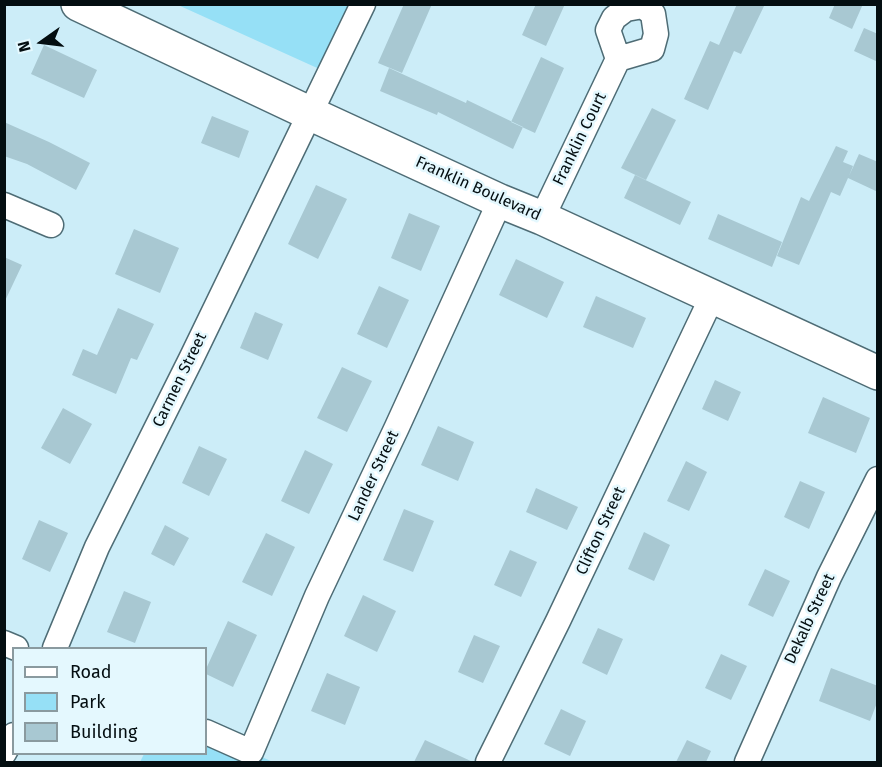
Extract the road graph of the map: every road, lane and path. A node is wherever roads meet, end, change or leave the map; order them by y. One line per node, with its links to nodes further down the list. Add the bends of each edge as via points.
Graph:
1 (78, 4): 4 (street, Franklin Boulevard)
2 (363, 4): 4 (street, Carmen Street)
3 (618, 59): 7 (street, Franklin Court)
4 (309, 113): 5 (street, Franklin Boulevard); 12 (street, Carmen Street, via 97,547)
5 (500, 201): 7 (street, Franklin Boulevard); 13 (street, Lander Street, via 316,596 251,752)
6 (4, 205): 8 (street)
7 (543, 218): 9 (street, Franklin Boulevard)
8 (51, 225)
9 (711, 297): 10 (street, Franklin Boulevard); 16 (street, Clifton Street)
10 (878, 373)
11 (878, 478): 17 (street, Dekalb Street, via 829,577)
12 (55, 647)
13 (207, 732)
14 (12, 739): 15 (street)
15 (4, 753)
16 (488, 762)
17 (747, 762)

